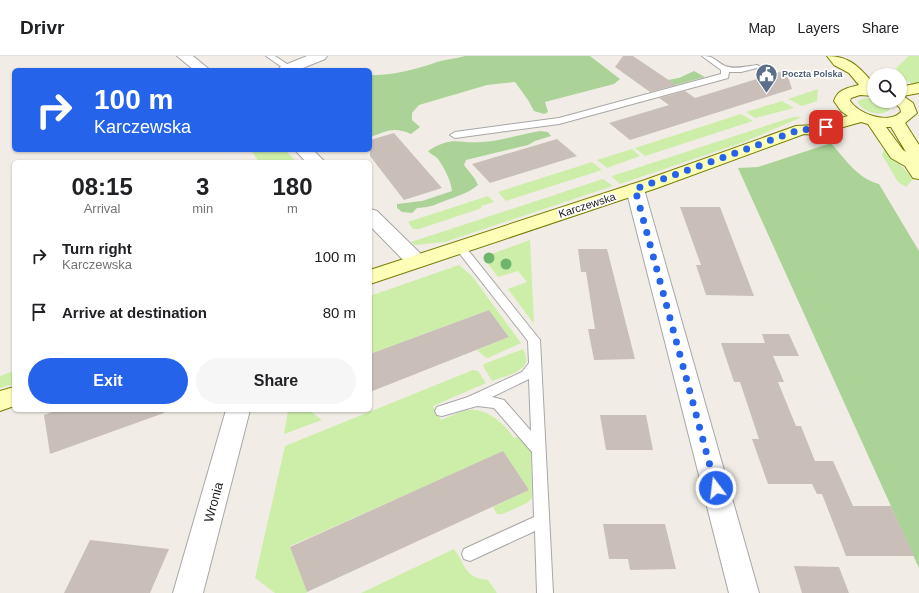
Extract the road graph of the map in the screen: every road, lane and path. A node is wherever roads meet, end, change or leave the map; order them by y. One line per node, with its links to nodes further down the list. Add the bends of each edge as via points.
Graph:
1 (184, 56): 7 (street)
2 (270, 56): 8 (lane)
3 (320, 56): 9 (street)
4 (706, 56): 10 (lane)
5 (836, 59): 11 (main road, via 854,70); 13 (main road, via 834,65)
6 (757, 67): 10 (lane, via 741,70)
7 (200, 68)
8 (286, 68)
9 (290, 68)
10 (724, 69): 21 (lane, via 725,76 559,121)
11 (867, 84)
12 (919, 88): 15 (main road)
13 (853, 91): 14 (main road); 17 (main road, via 844,95)
14 (867, 91)
15 (907, 99)
16 (907, 104): 19 (main road, via 909,113)
17 (844, 105): 18 (main road, via 851,112); 20 (main road, Karczewska, via 834,112 802,123)
18 (867, 119): 19 (main road); 20 (main road, Karczewska, via 815,130); 24 (main road, via 897,154)
19 (896, 121): 24 (main road, via 917,156)
20 (802, 129): 25 (main road, Karczewska)
21 (455, 135)
22 (305, 152): 23 (street)
23 (314, 160)
24 (915, 168)
25 (635, 189): 27 (main road, Karczewska); 41 (street)
26 (372, 217): 28 (street)
27 (460, 247): 28 (main road, Karczewska); 30 (lane, via 534,340)
28 (416, 261): 29 (main road, Karczewska)
29 (372, 276)
30 (535, 364): 33 (lane, via 526,375); 36 (lane)
31 (12, 397): 32 (main road)
32 (0, 401)
33 (468, 401): 34 (lane); 36 (lane, via 499,404)
34 (442, 411)
35 (237, 412): 39 (street, Wronia)
36 (538, 449): 37 (lane)
37 (541, 521): 38 (lane); 40 (lane)
38 (470, 554)
39 (188, 593)
40 (545, 593)
41 (744, 593)

